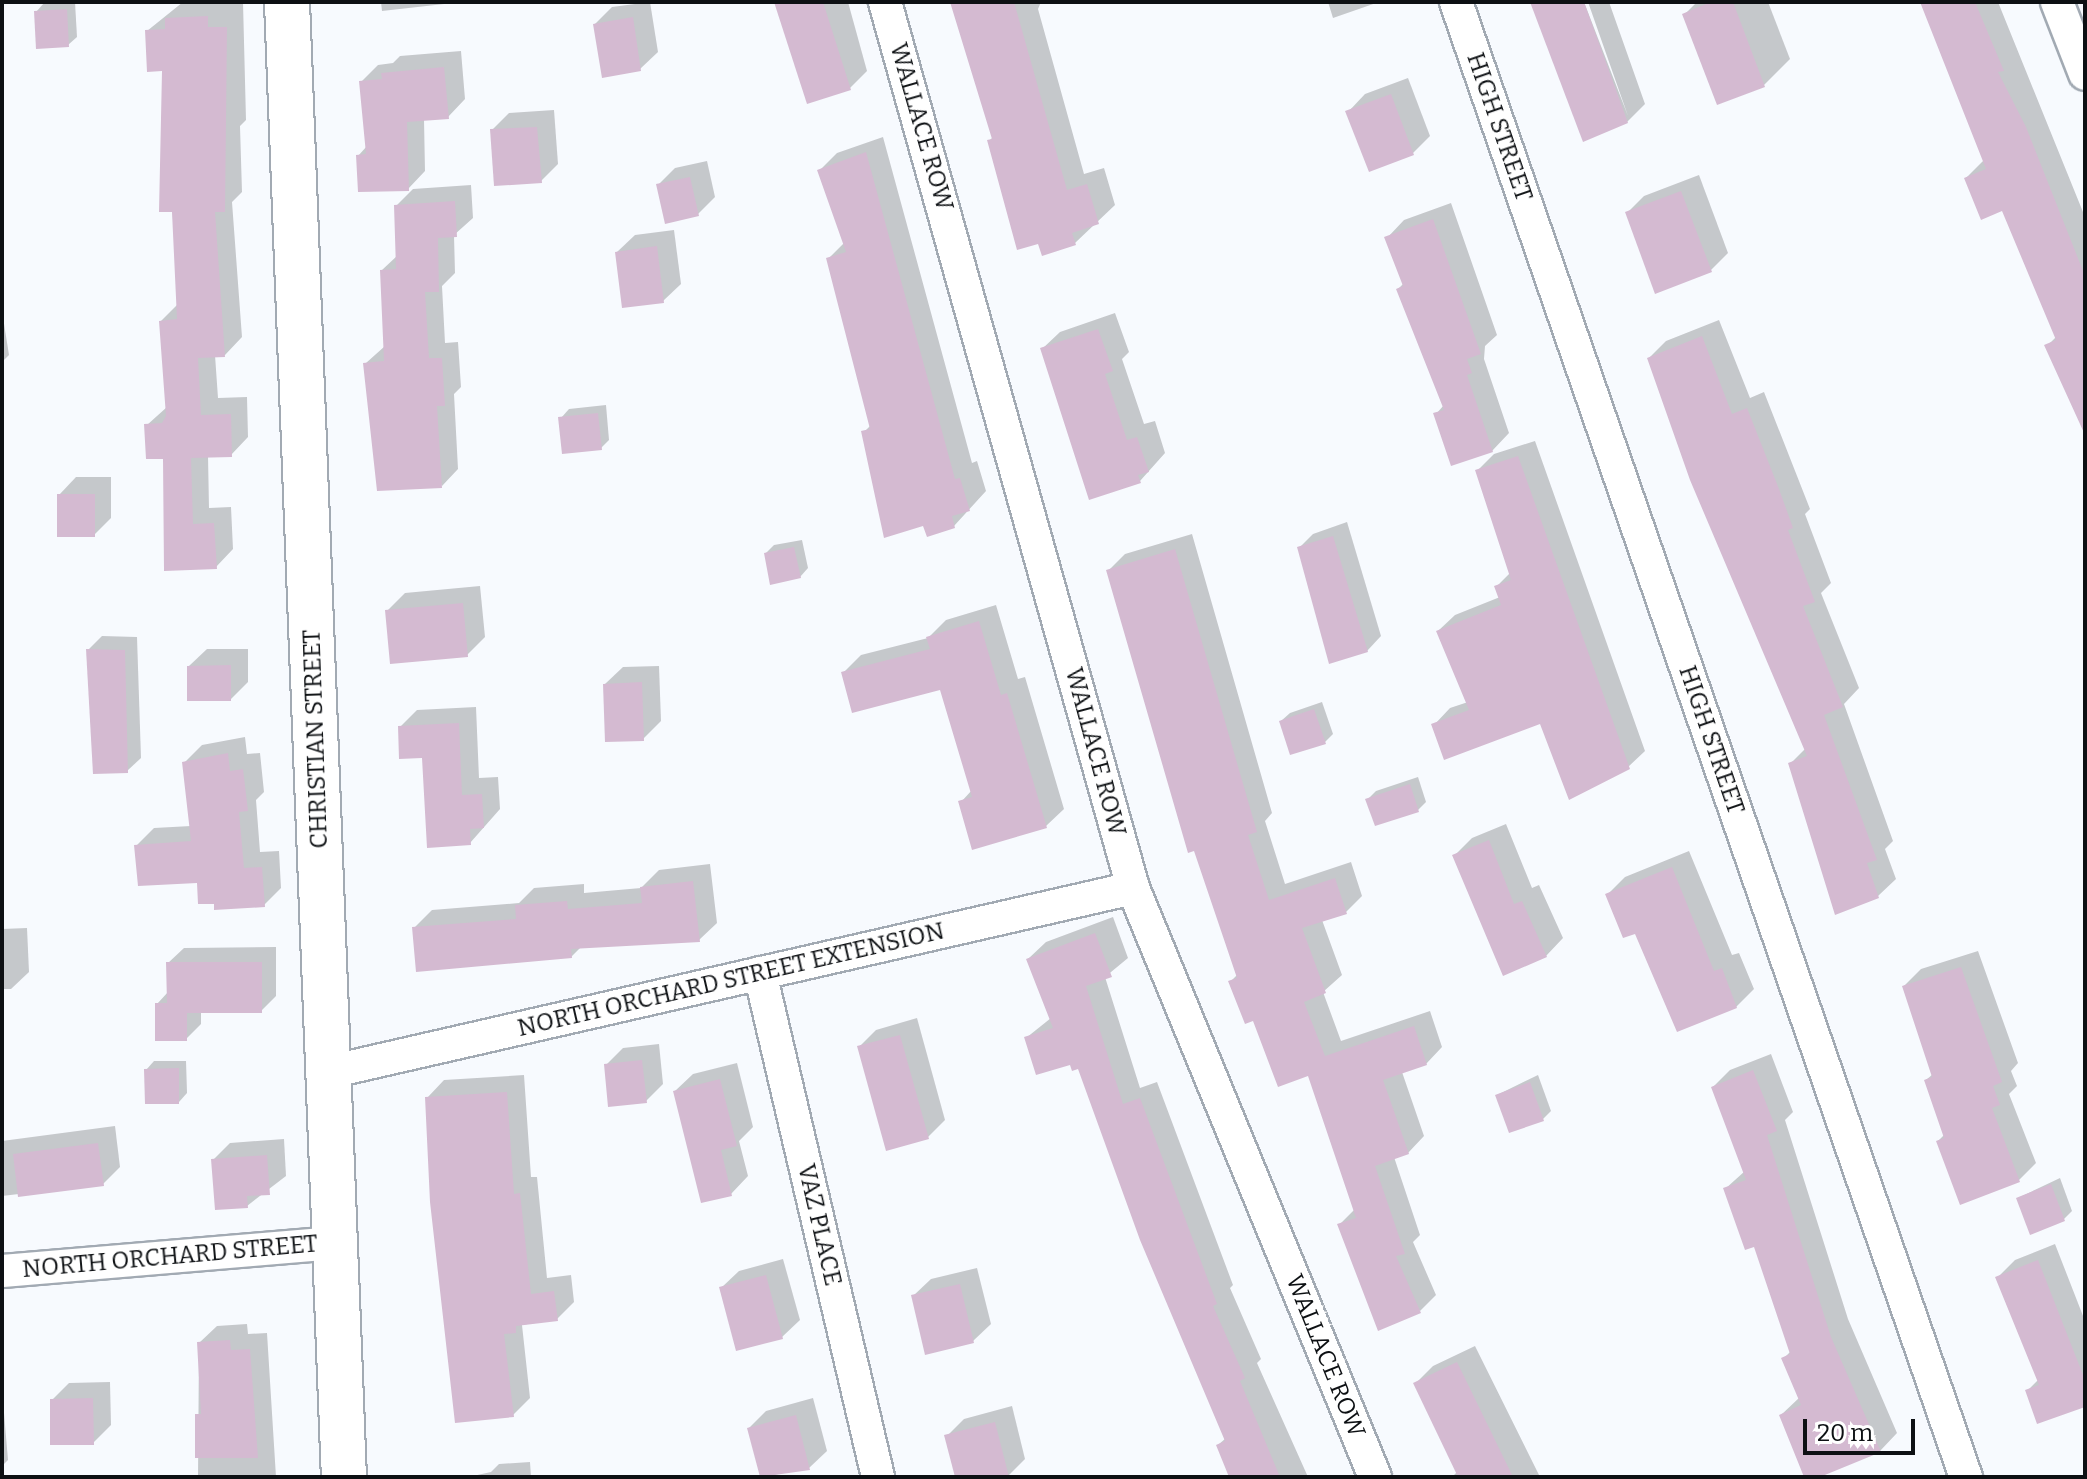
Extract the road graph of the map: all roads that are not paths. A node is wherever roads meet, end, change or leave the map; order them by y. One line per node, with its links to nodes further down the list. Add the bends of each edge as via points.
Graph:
1 (287, 2): 8 (main road, CHRISTIAN STREET)
2 (885, 2): 6 (street, WALLACE ROW)
3 (1456, 2): 14 (street, HIGH STREET)
4 (2057, 2): 5 (street)
5 (2085, 74)
6 (1133, 888): 7 (street, NORTH ORCHARD STREET EXTENSION); 13 (street, WALLACE ROW)
7 (760, 973): 8 (street, NORTH ORCHARD STREET EXTENSION); 12 (street, VAZ PLACE)
8 (329, 1072): 9 (main road, CHRISTIAN STREET)
9 (337, 1243): 10 (street, NORTH ORCHARD STREET); 11 (main road, CHRISTIAN STREET)
10 (2, 1271)
11 (344, 1477)
12 (878, 1477)
13 (1375, 1477)
14 (1966, 1477)

